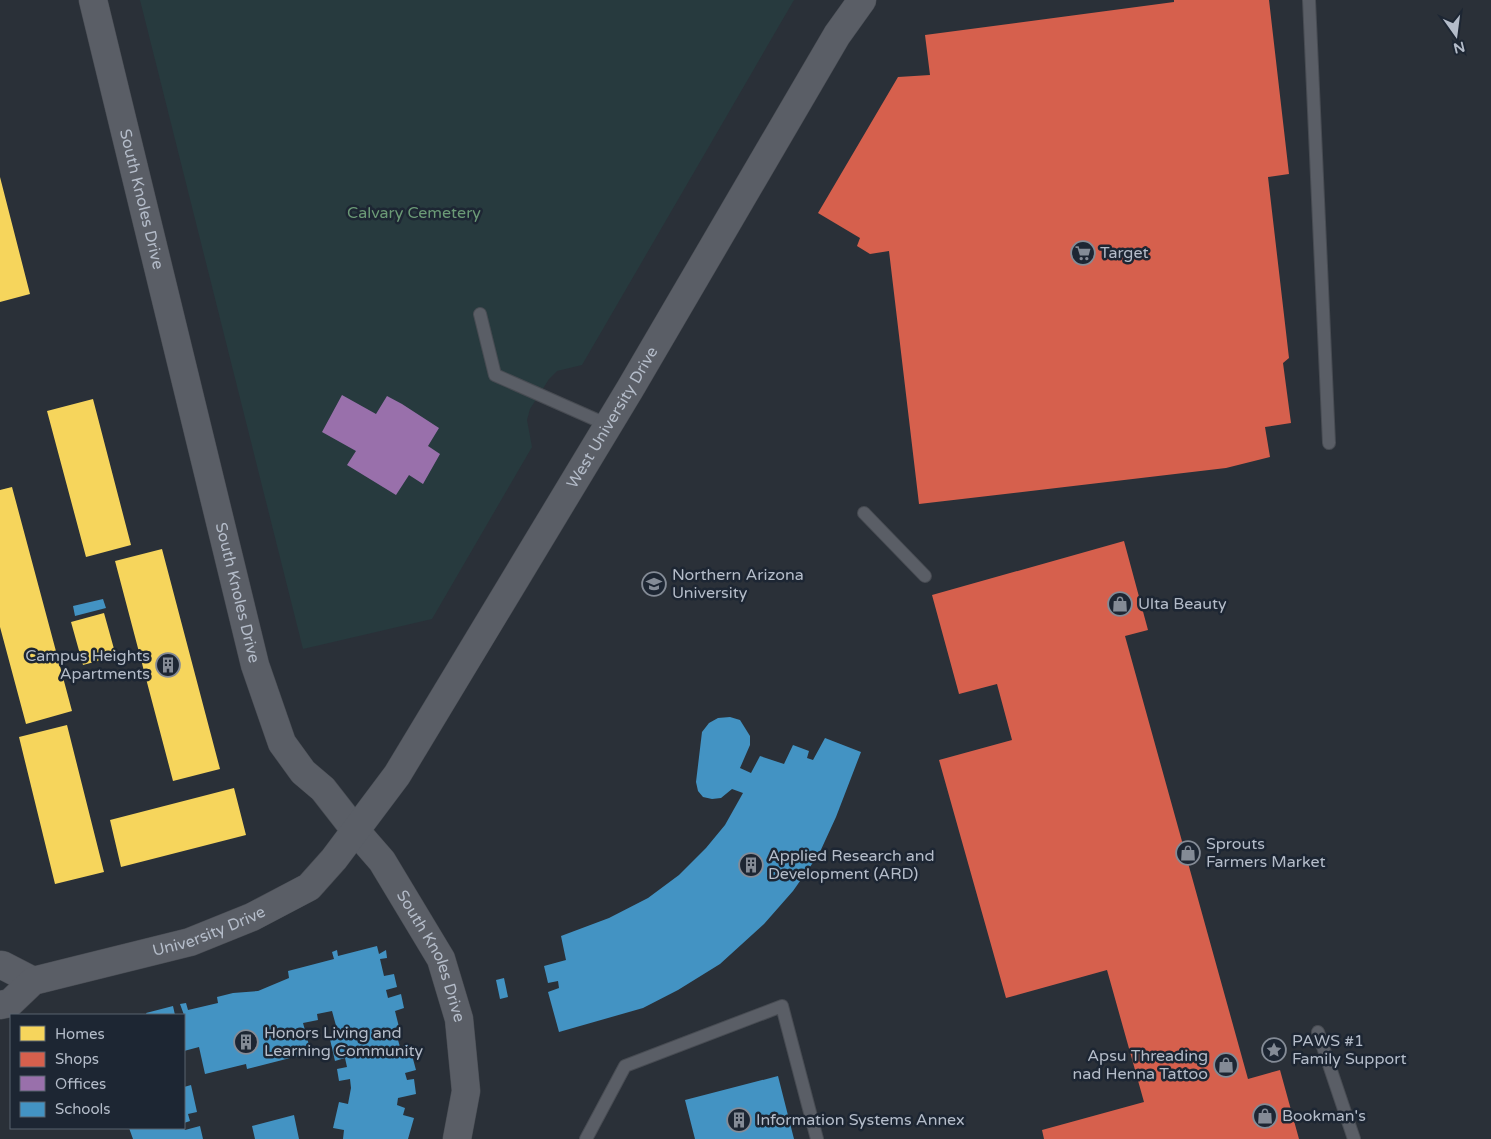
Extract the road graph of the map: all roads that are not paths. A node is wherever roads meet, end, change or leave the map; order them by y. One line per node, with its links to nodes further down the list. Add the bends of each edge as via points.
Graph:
1 (93, 0): 9 (street, South Knoles Drive, via 255,664 282,743 303,772 323,789)
2 (862, 0): 5 (street, West University Drive, via 837,35)
3 (1309, 0): 6 (lane)
4 (480, 314): 5 (lane, via 495,375)
5 (608, 425): 9 (street, West University Drive, via 397,775)
6 (1329, 442)
7 (864, 513): 8 (lane)
8 (925, 576)
9 (355, 830): 11 (street, University Drive, via 309,887 252,918 190,942); 14 (street, South Knoles Drive, via 382,860 441,959 459,1019 466,1091)
10 (0, 966): 11 (street)
11 (33, 981): 12 (street, University Drive, via 10,1003)
12 (0, 1006)
13 (1318, 1032): 17 (lane)
14 (456, 1139)
15 (586, 1139): 16 (lane, via 625,1066 782,1006)
16 (817, 1139)
17 (1354, 1139)

